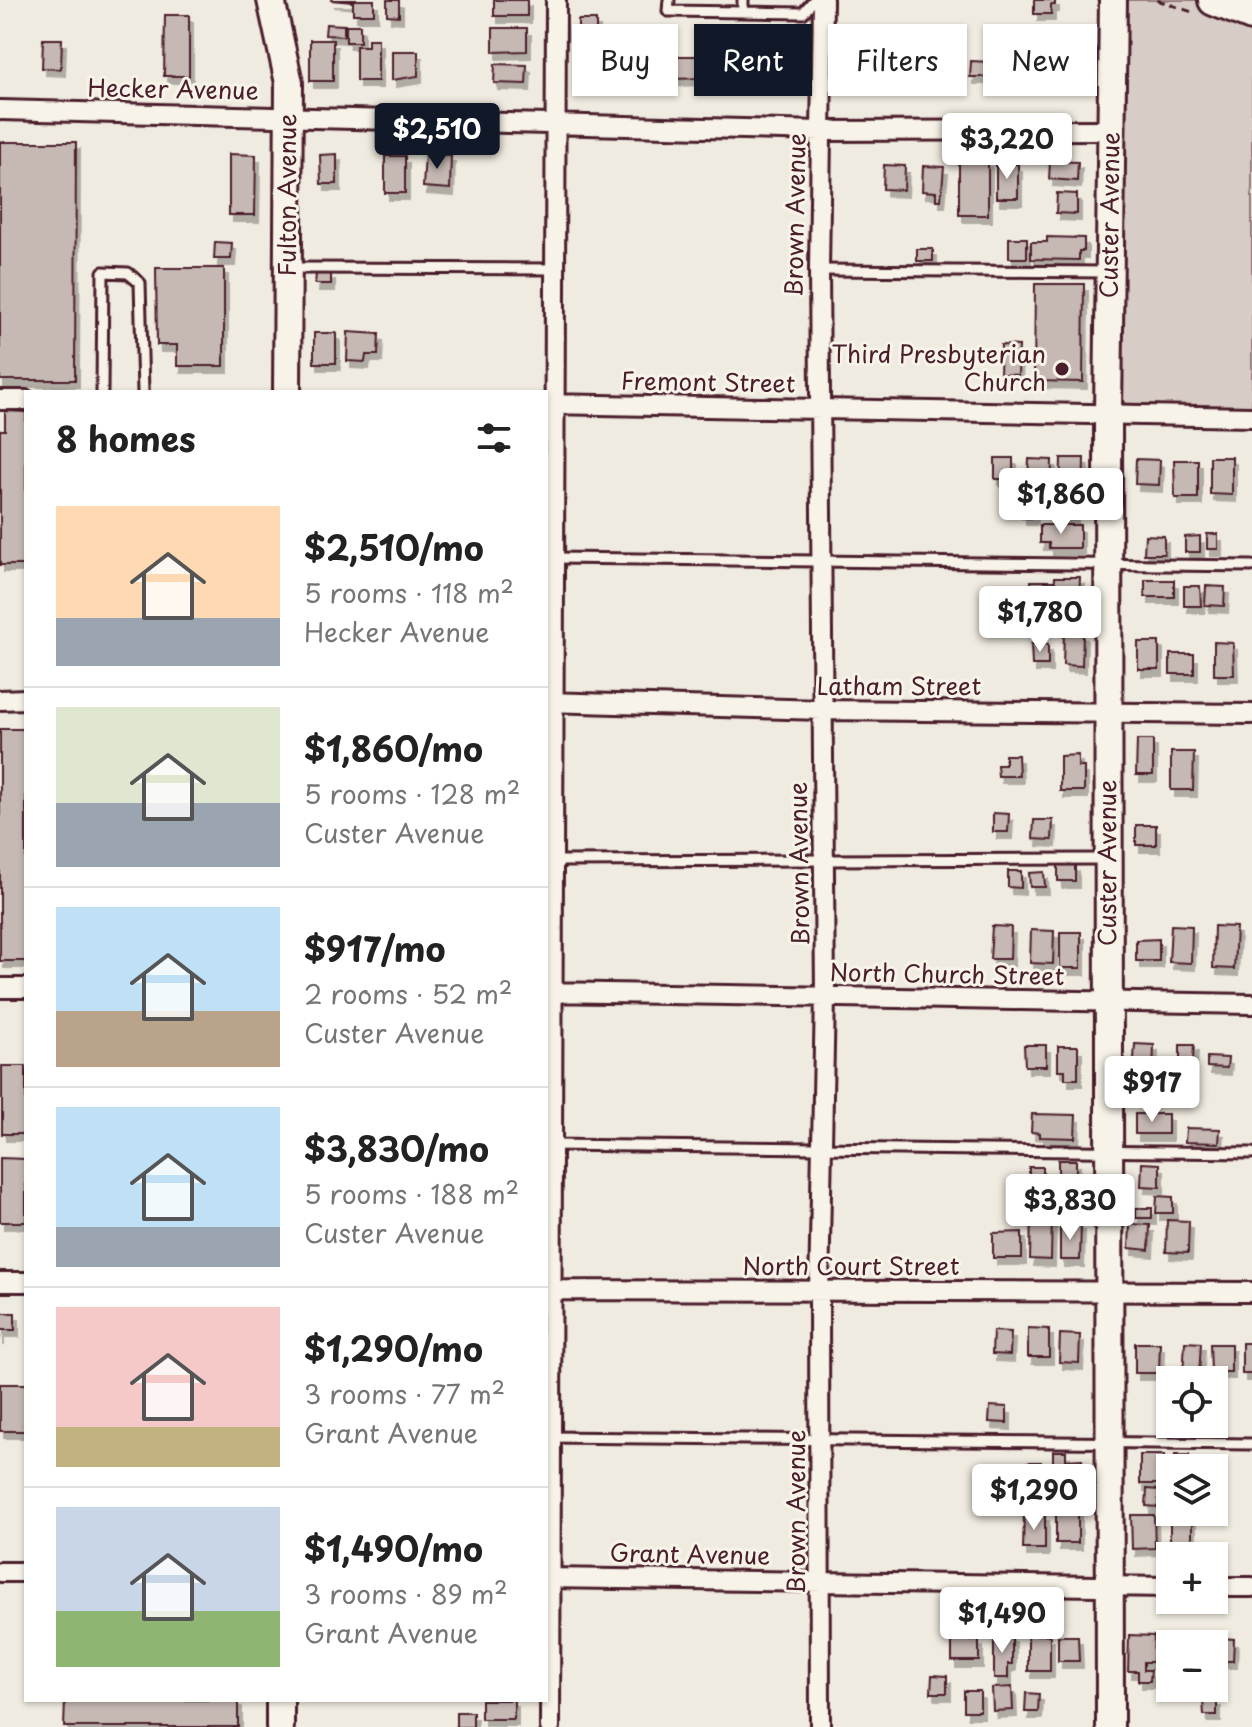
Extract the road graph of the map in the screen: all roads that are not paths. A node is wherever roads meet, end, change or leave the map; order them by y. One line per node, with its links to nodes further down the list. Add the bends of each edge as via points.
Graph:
1 (271, 0): 11 (street, Fulton Avenue, via 289,83)
2 (556, 0): 12 (street)
3 (669, 0): 8 (lane, via 668,11)
4 (743, 0): 8 (lane)
5 (1113, 0): 13 (street, Custer Avenue)
6 (1214, 0): 9 (main road)
7 (818, 1): 8 (lane, via 803,13); 14 (street, Brown Avenue)
8 (743, 12)
9 (1252, 15)
10 (0, 110): 11 (street, Hecker Avenue)
11 (288, 117): 12 (street, Hecker Avenue); 15 (street, Fulton Avenue)
12 (557, 123): 14 (street, Hecker Avenue); 16 (street)
13 (1112, 130): 14 (street, Hecker Avenue); 18 (street, Custer Avenue)
14 (821, 131): 17 (street, Brown Avenue)
15 (288, 268): 16 (lane); 21 (street, Fulton Avenue)
16 (556, 269): 24 (street)
17 (819, 270): 18 (lane); 25 (street, Brown Avenue)
18 (1110, 272): 26 (street, Custer Avenue)
19 (102, 390): 20 (lane, via 103,272 128,273 140,283)
20 (143, 390)
21 (287, 390)
22 (0, 400): 23 (street)
23 (24, 400)
24 (551, 404): 25 (street, Fremont Street); 28 (street)
25 (821, 410): 26 (street, Fremont Street); 29 (street, Brown Avenue)
26 (1108, 413): 27 (street, Fremont Street); 30 (street, Custer Avenue)
27 (1252, 417)
28 (550, 558): 29 (lane); 34 (street)
29 (822, 562): 30 (lane); 35 (street, Brown Avenue)
30 (1110, 565): 31 (lane); 36 (street, Custer Avenue)
31 (1252, 566)
32 (24, 699): 33 (street)
33 (0, 700)
34 (550, 702): 35 (street, Latham Street); 39 (street)
35 (822, 710): 36 (street, Latham Street); 40 (street, Brown Avenue)
36 (1108, 712): 37 (street, Latham Street); 38 (street, Custer Avenue)
37 (1252, 714)
38 (1108, 859): 40 (lane); 45 (street, Custer Avenue)
39 (550, 861): 40 (lane); 43 (street)
40 (824, 861): 44 (street, Brown Avenue)
41 (0, 988): 42 (street)
42 (24, 988)
43 (550, 992): 44 (street, North Church Street); 47 (street)
44 (825, 997): 45 (street, North Church Street); 48 (street, Brown Avenue)
45 (1108, 1003): 46 (street, North Church Street); 49 (street, Custer Avenue)
46 (1252, 1004)
47 (549, 1145): 48 (lane); 53 (street)
48 (822, 1149): 49 (lane); 55 (street, Brown Avenue)
49 (1109, 1153): 50 (lane); 54 (street, Custer Avenue)
50 (1252, 1153)
51 (0, 1282): 52 (street)
52 (24, 1282)
53 (549, 1290): 55 (street, North Court Street); 57 (street)
54 (1107, 1291): 55 (street, North Court Street); 56 (street, North Court Street); 59 (street, Custer Avenue)
55 (819, 1292): 58 (street, Brown Avenue)
56 (1252, 1292)
57 (548, 1437): 58 (lane); 63 (street)
58 (820, 1440): 59 (lane); 64 (street, Brown Avenue)
59 (1108, 1443): 60 (lane); 65 (street, Custer Avenue)
60 (1252, 1444)
61 (0, 1572): 62 (street)
62 (24, 1572)
63 (548, 1578): 64 (street, Grant Avenue); 71 (street)
64 (822, 1581): 65 (street, Grant Avenue); 72 (street, Brown Avenue)
65 (1108, 1587): 66 (street, Grant Avenue); 73 (street, Custer Avenue)
66 (1156, 1587)
67 (1228, 1587): 68 (street)
68 (1252, 1587)
69 (280, 1702): 70 (street)
70 (280, 1727)
71 (550, 1727)
72 (820, 1727)
73 (1110, 1727)

